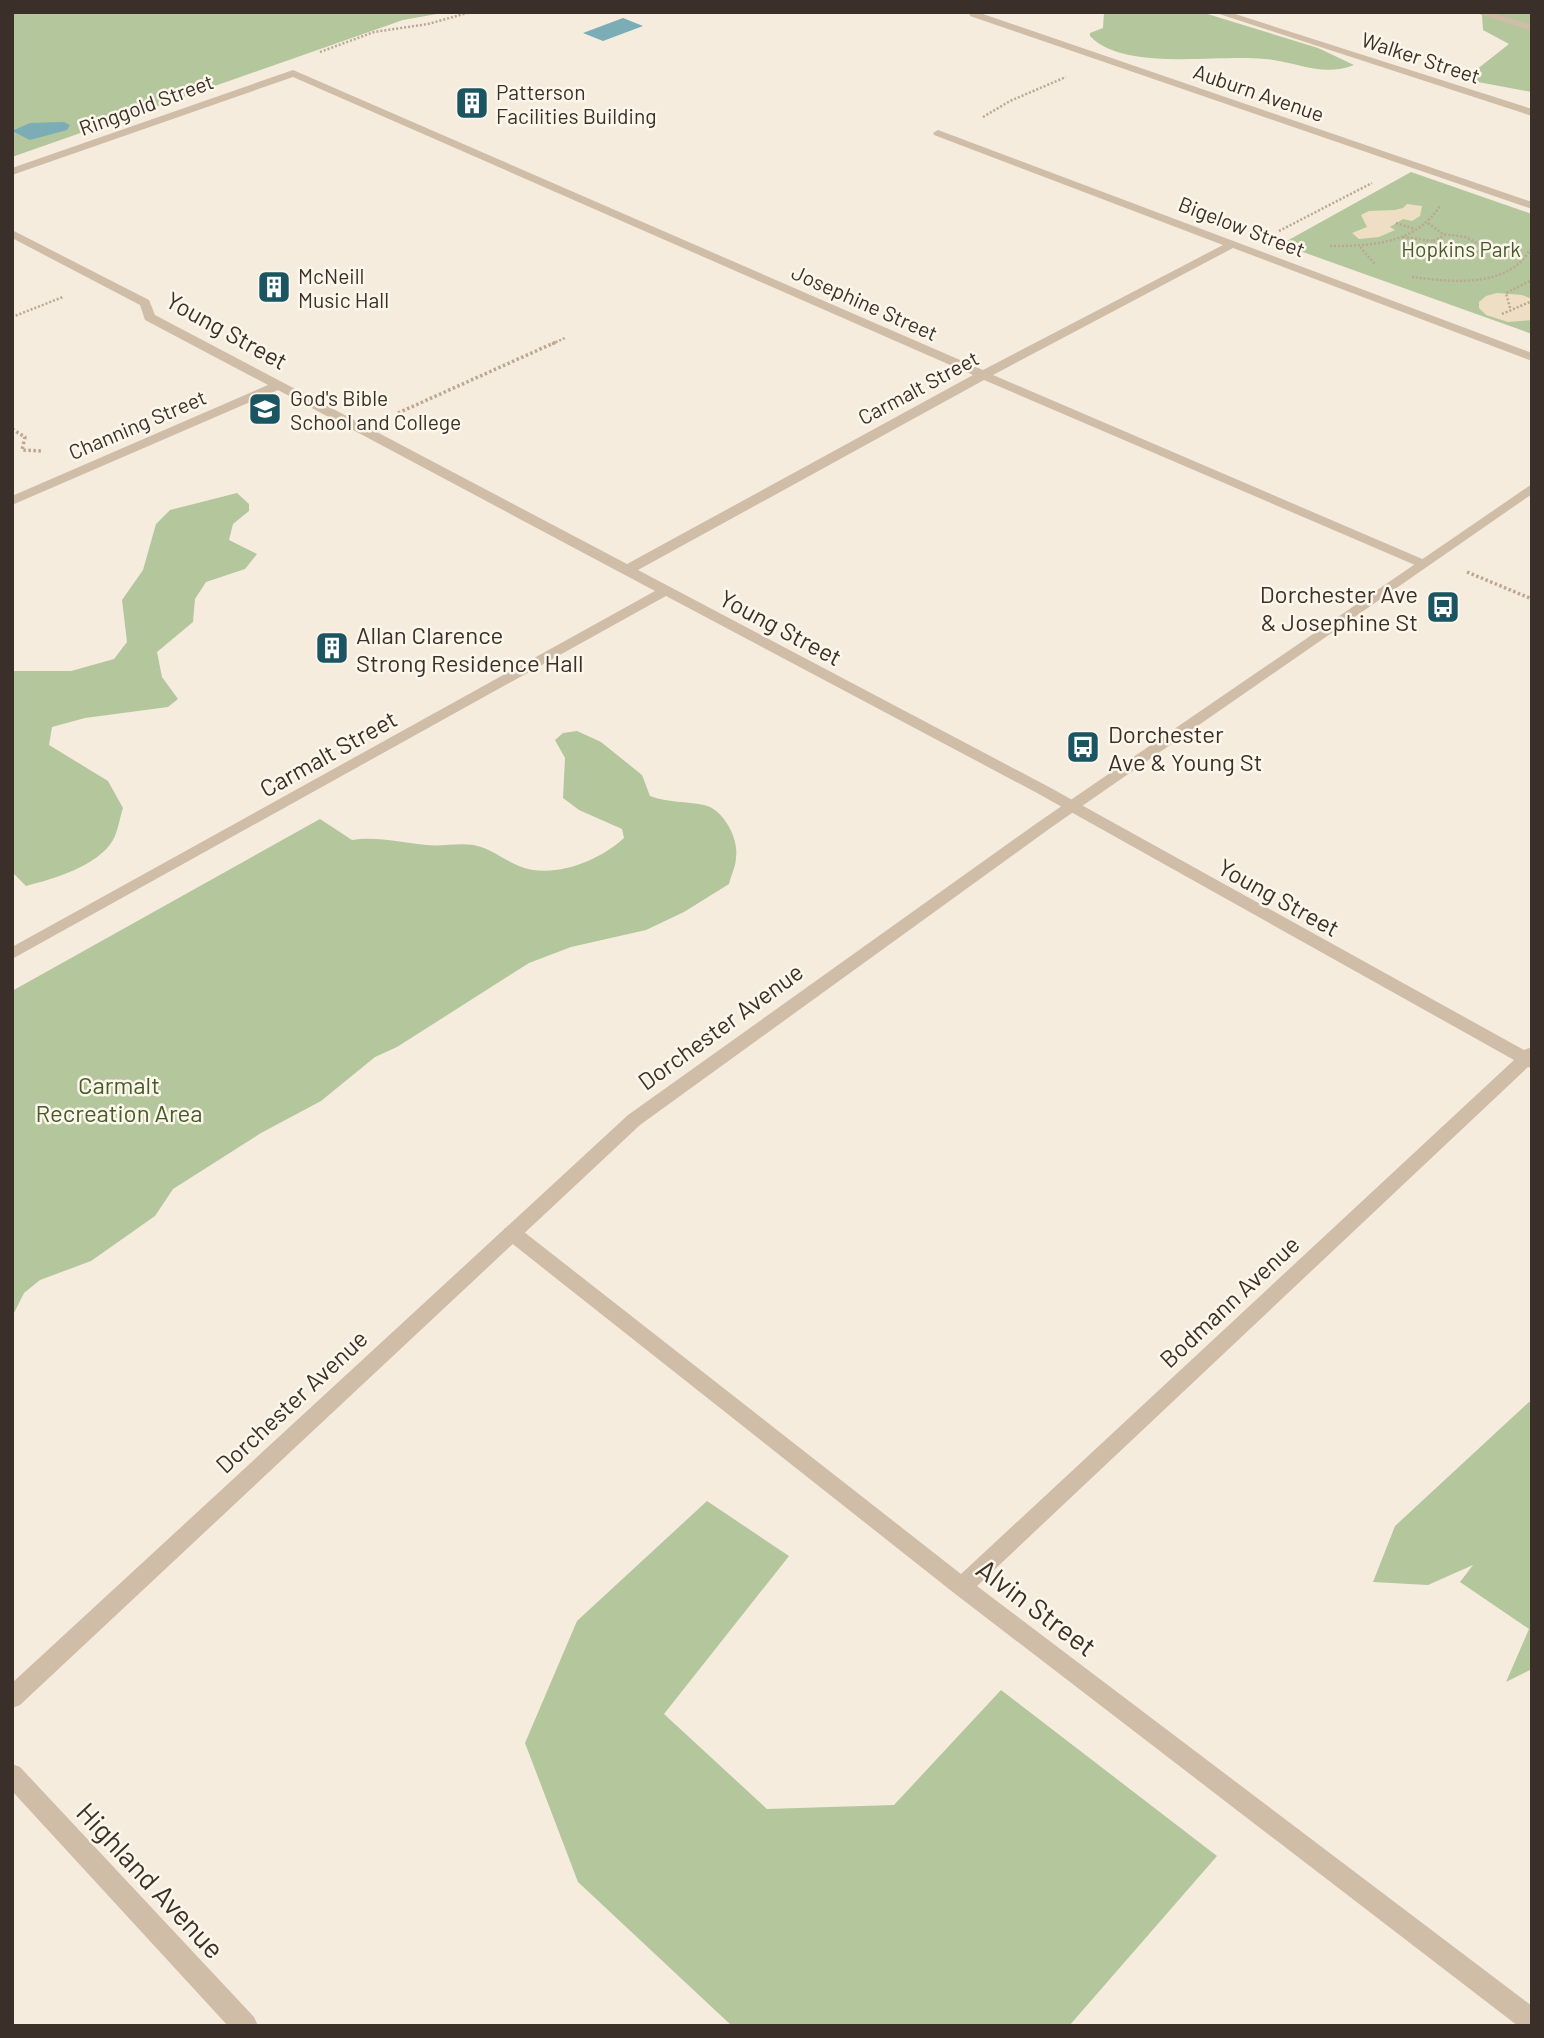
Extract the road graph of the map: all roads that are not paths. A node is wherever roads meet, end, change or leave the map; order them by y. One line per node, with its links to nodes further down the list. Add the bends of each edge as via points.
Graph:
1 (1218, 12): 6 (street, Walker Street)
2 (1478, 12): 4 (street)
3 (973, 14): 9 (street, Auburn Avenue)
4 (1532, 28)
5 (293, 72): 8 (street, Ringgold Street); 13 (street, Josephine Street)
6 (1532, 113)
7 (938, 133): 11 (street, Bigelow Street)
8 (12, 172)
9 (1532, 206)
10 (12, 233): 14 (street, Young Street, via 145,303 149,317)
11 (1233, 244): 12 (street, Bigelow Street); 13 (street, Carmalt Street)
12 (1532, 358)
13 (983, 376): 17 (street, Josephine Street); 18 (street, Carmalt Street)
14 (279, 385): 16 (street, Channing Street); 18 (street, Young Street)
15 (1532, 488): 17 (street, Dorchester Avenue)
16 (12, 501)
17 (1422, 564): 20 (street, Dorchester Avenue)
18 (625, 571): 19 (street, Young Street)
19 (665, 591): 20 (street, Young Street); 21 (street, Carmalt Street)
20 (1072, 807): 22 (street, Young Street); 23 (street, Dorchester Avenue, via 634,1120)
21 (12, 954)
22 (1530, 1058): 24 (street, Bodmann Avenue)
23 (512, 1233): 24 (street, Alvin Street); 25 (street, Dorchester Avenue)
24 (962, 1587): 27 (street, Alvin Street)
25 (12, 1698)
26 (12, 1774): 28 (street, Highland Avenue)
27 (1532, 2021)
28 (245, 2026)

